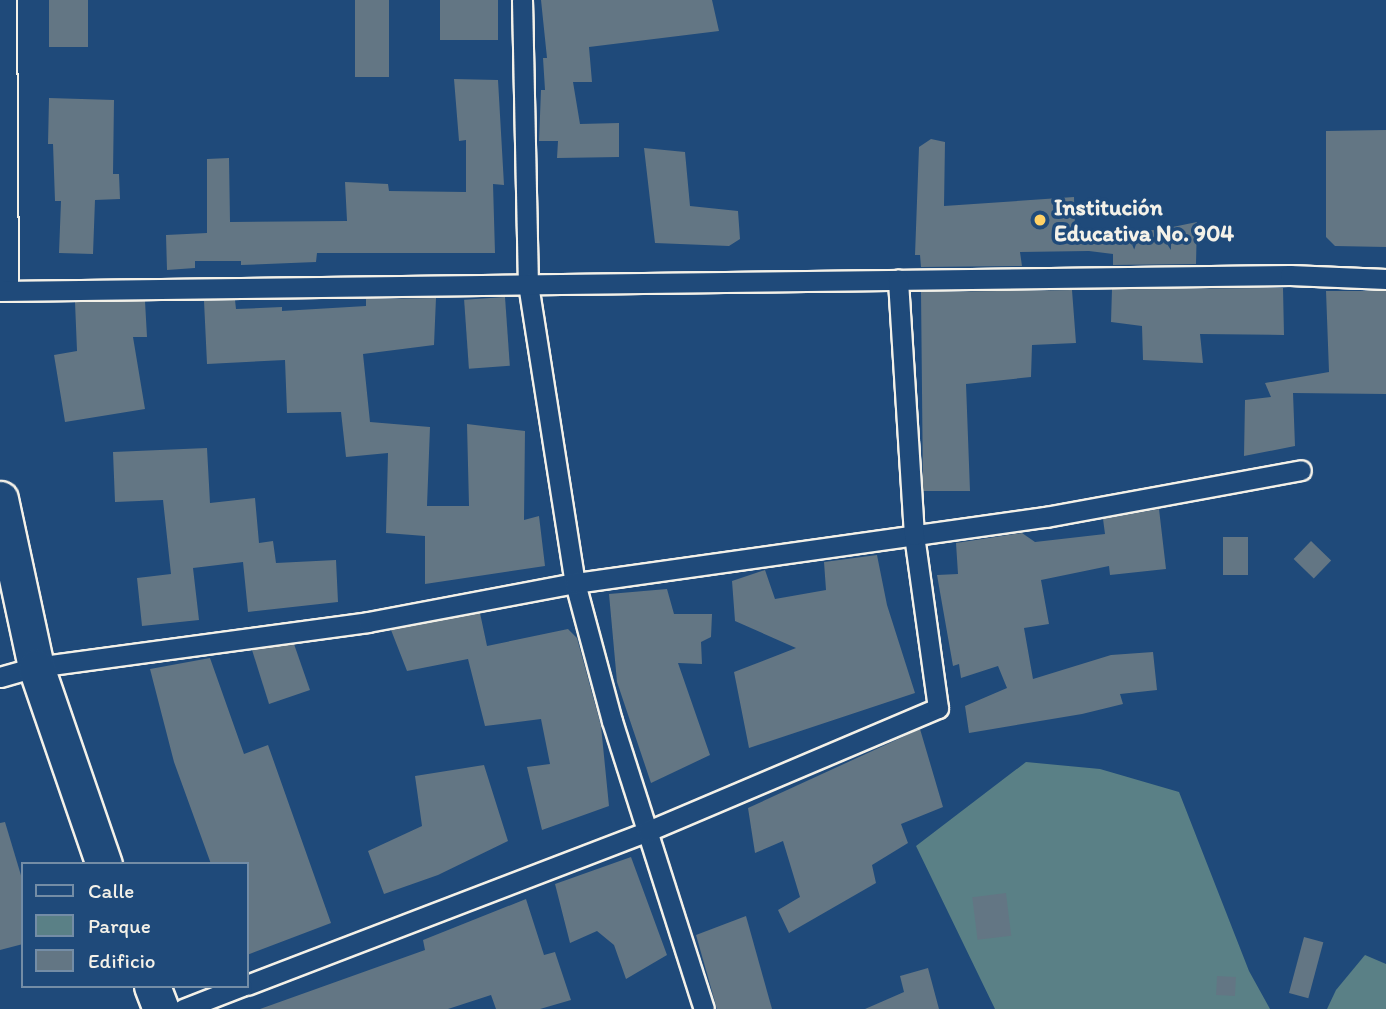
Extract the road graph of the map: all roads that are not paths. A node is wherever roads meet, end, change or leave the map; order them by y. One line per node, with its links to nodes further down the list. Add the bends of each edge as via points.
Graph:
1 (6, 0): 6 (street)
2 (522, 0): 5 (street)
3 (1386, 279): 4 (street, via 1290,275)
4 (898, 280): 5 (street); 9 (street)
5 (528, 284): 6 (street); 10 (street)
6 (4, 291)
7 (1301, 470): 9 (street)
8 (0, 499): 11 (highway)
9 (914, 536): 10 (street); 13 (street, via 938,708)
10 (575, 583): 11 (street, via 368,622); 13 (street)
11 (36, 667): 12 (street); 14 (highway)
12 (0, 677)
13 (648, 831): 15 (street); 20 (street)
14 (103, 862)
15 (248, 984)
16 (153, 988): 18 (highway)
17 (237, 988): 19 (street)
18 (161, 1009)
19 (183, 1009)
20 (704, 1009)

